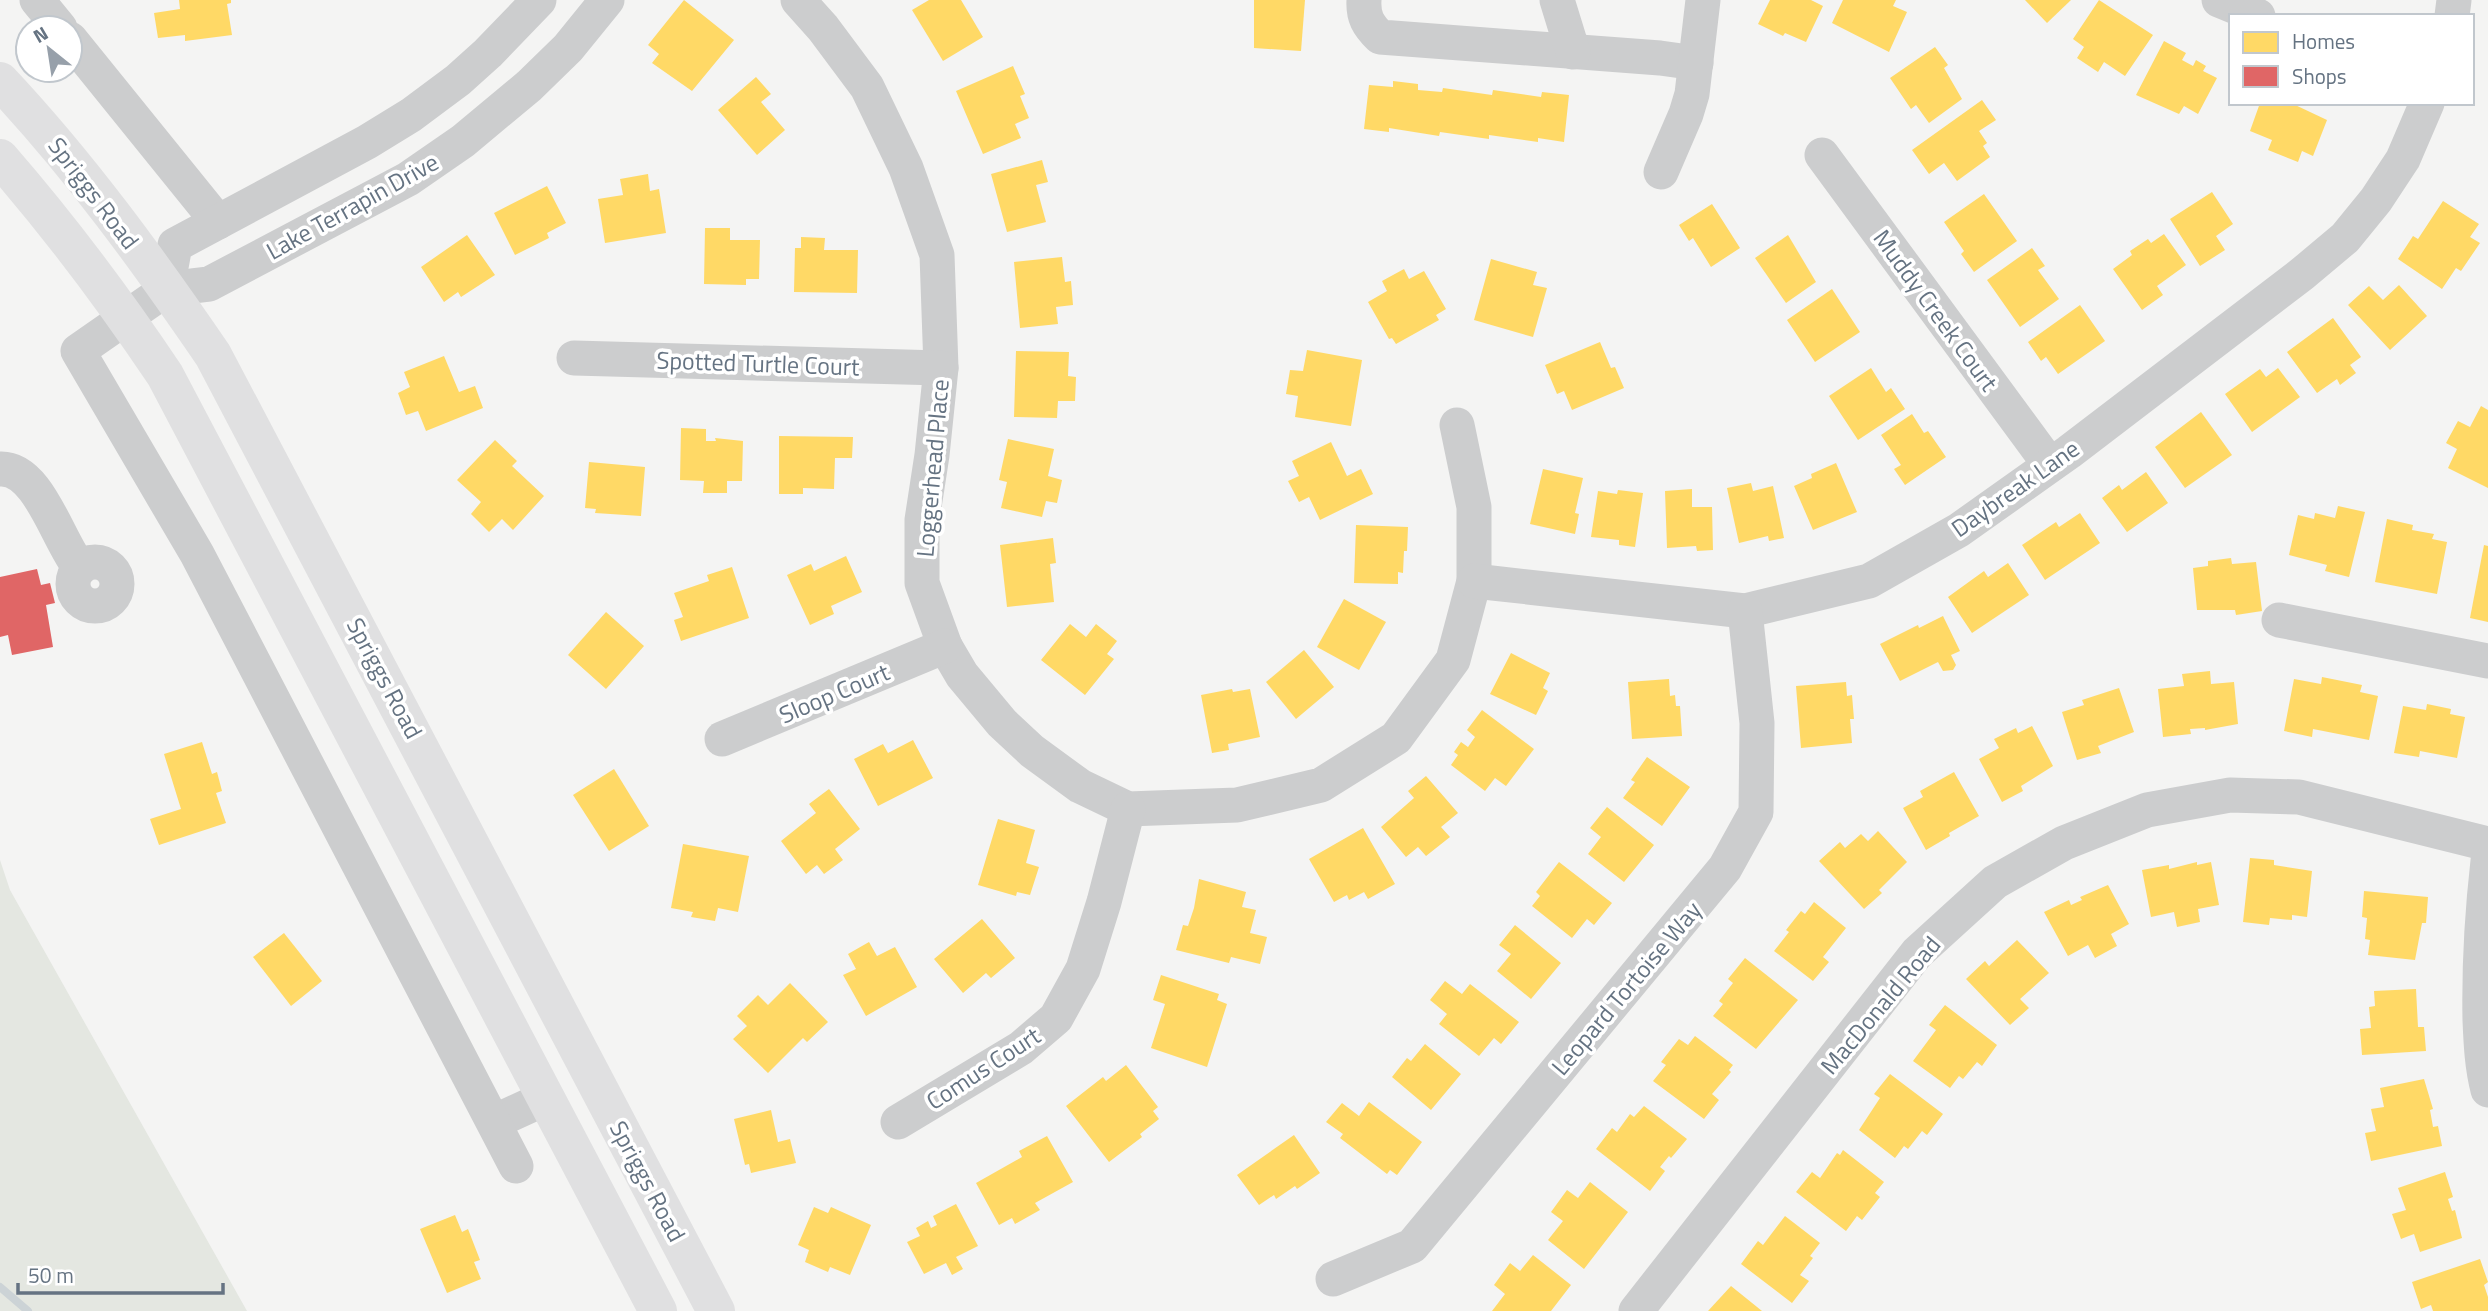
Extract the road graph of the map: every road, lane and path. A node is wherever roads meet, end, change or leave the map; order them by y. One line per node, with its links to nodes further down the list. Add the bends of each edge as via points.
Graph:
1 (37, 0): 9 (street)
2 (539, 0): 19 (street, Lake Terrapin Drive, via 478,62 411,115)
3 (607, 0): 20 (street, Lake Terrapin Drive, via 529,86 463,141 408,178 209,284)
4 (798, 0): 23 (street, Loggerhead Place, via 867,87 906,169 937,255)
5 (1364, 0): 11 (street, via 1369,26 1380,37)
6 (1557, 0): 11 (street)
7 (1703, 0): 13 (street)
8 (2219, 0): 10 (street)
9 (48, 14)
10 (2253, 14)
11 (1573, 52): 13 (street)
12 (84, 57): 19 (street)
13 (1696, 62): 18 (street, via 1686,114)
14 (0, 80): 20 (main road, Spriggs Road, via 48,131)
15 (2426, 105): 25 (street, Daybreak Lane, via 2403,159 2346,238)
16 (1822, 155): 25 (street, Muddy Creek Court)
17 (0, 158): 21 (main road, Spriggs Road)
18 (1661, 172)
19 (218, 222): 20 (street, Lake Terrapin Drive, via 175,245)
20 (167, 289): 21 (street, Lake Terrapin Drive); 44 (main road, Spriggs Road, via 214,355 255,431)
21 (127, 317): 38 (main road, Spriggs Road, via 191,422); 39 (street, Lake Terrapin Drive, via 78,351 197,554)
22 (574, 358): 23 (street, Spotted Turtle Court)
23 (941, 368): 31 (street, Loggerhead Place, via 922,520 922,583)
24 (1457, 425): 28 (street, Loggerhead Place, via 1474,508)
25 (2050, 465): 29 (street, Daybreak Lane, via 1959,530 1869,581)
26 (0, 469): 27 (street, via 18,472 27,481)
27 (80, 568)
28 (1474, 581): 29 (street, Daybreak Lane); 34 (street, Loggerhead Place, via 1453,660 1396,738 1321,785 1237,805)
29 (1745, 611): 42 (street, Leopard Tortoise Way, via 1757,723 1756,812 1725,868 1412,1246)
30 (2278, 620): 32 (street)
31 (945, 646): 33 (street, Sloop Court); 34 (street, Loggerhead Place, via 962,675 1032,751 1080,786)
32 (2488, 661)
33 (722, 739)
34 (1128, 809): 40 (street, Comus Court, via 1083,969 1056,1018 1021,1048)
35 (2488, 844): 45 (street, MacDonald Road, via 2299,797 2230,795 2147,810 2064,843 1995,882 1917,953)
36 (2488, 861): 37 (street, via 2479,986 2482,1068)
37 (2488, 1090)
38 (546, 1098): 39 (street); 43 (main road, Spriggs Road)
39 (494, 1122): 41 (street)
40 (898, 1122)
41 (516, 1166)
42 (1332, 1279)
43 (658, 1311)
44 (716, 1311)
45 (1636, 1311)

